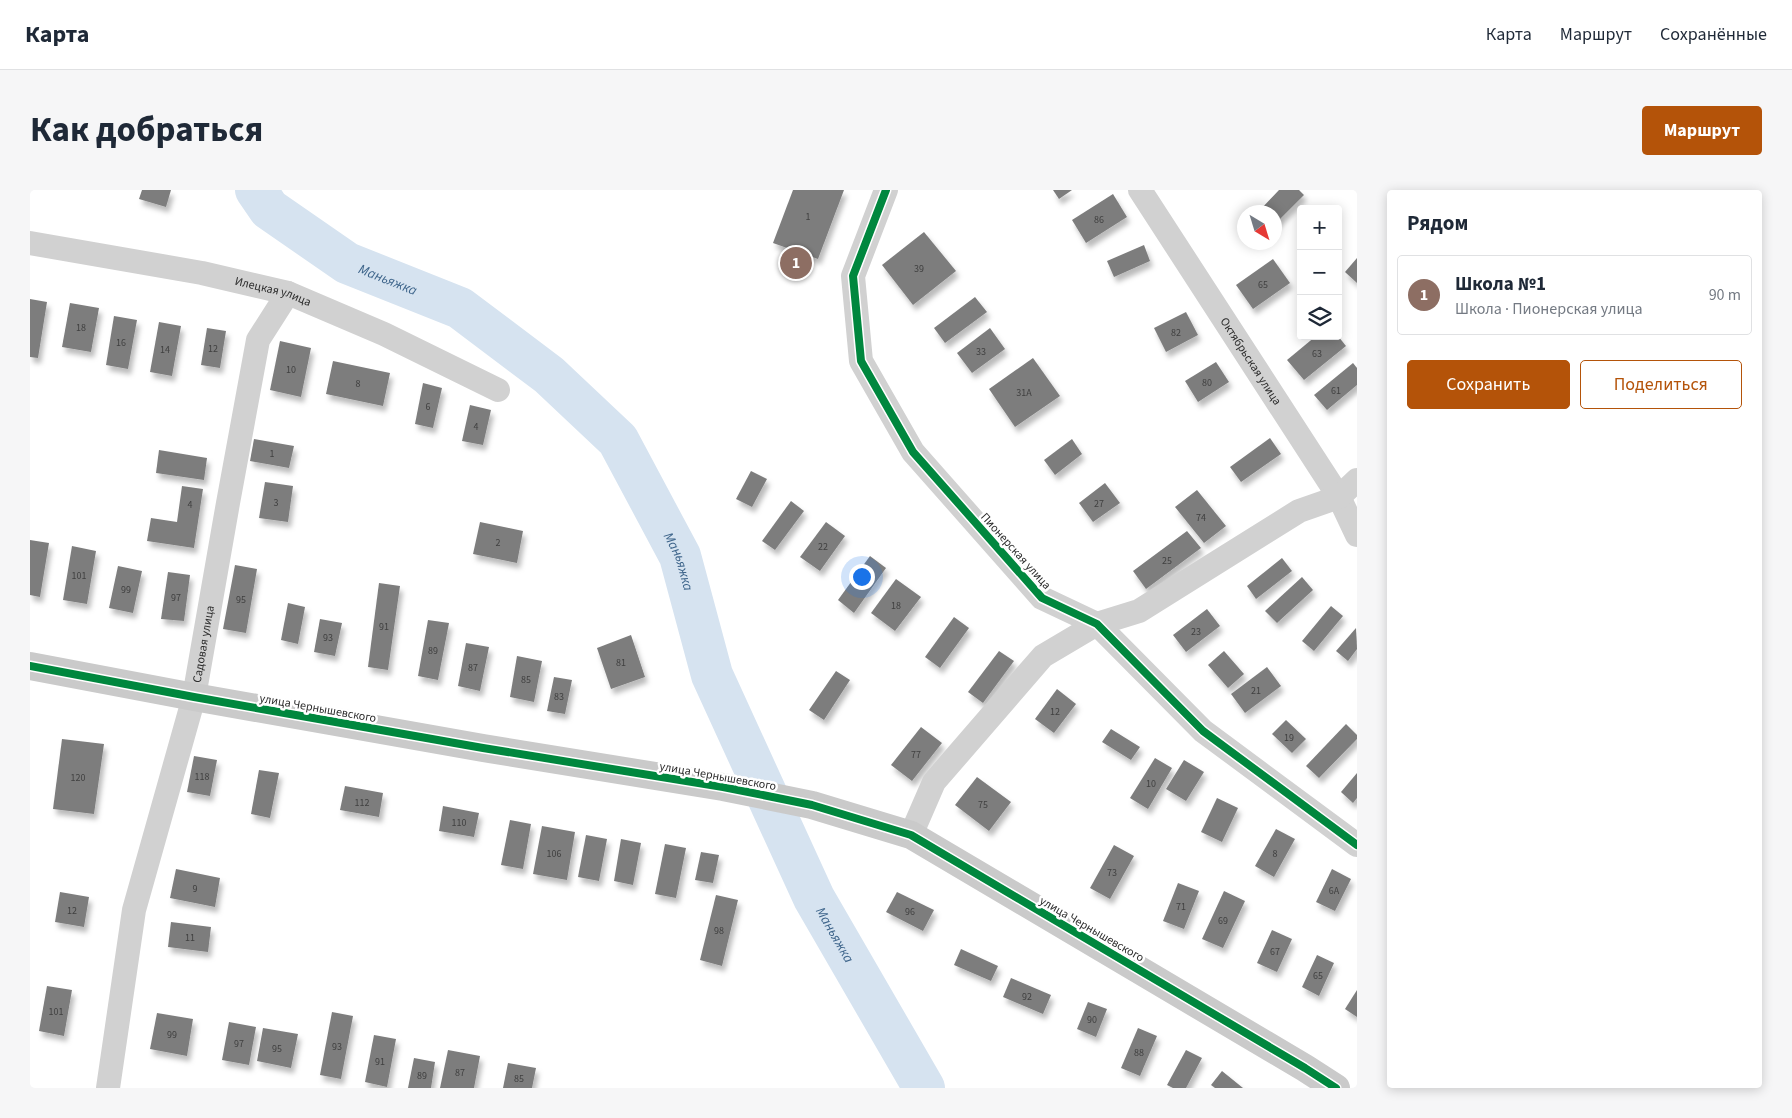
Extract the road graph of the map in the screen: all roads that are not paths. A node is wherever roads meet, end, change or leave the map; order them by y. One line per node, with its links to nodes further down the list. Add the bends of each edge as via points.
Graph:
1 (886, 190): 9 (street, Пионерская улица, via 853,276 860,361 913,452 1042,598)
2 (1140, 190): 7 (street, Октябрьская улица)
3 (30, 243): 4 (street, Илецкая улица, via 202,273)
4 (288, 293): 5 (street, Илецкая улица, via 384,334); 11 (street, Садовая улица, via 258,340)
5 (498, 390)
6 (1357, 480): 7 (street)
7 (1339, 497): 8 (street, Октябрьская улица); 9 (street, via 1299,511 1139,611)
8 (1357, 535)
9 (1098, 624): 12 (street, via 1043,656 934,782); 13 (street, Пионерская улица, via 1203,731)
10 (30, 666): 11 (street, улица Чернышевского)
11 (194, 697): 12 (street, улица Чернышевского, via 724,787 812,805); 14 (street, Садовая улица, via 134,910)
12 (910, 835): 15 (street, улица Чернышевского)
13 (1357, 845)
14 (108, 1088)
15 (1336, 1088)

